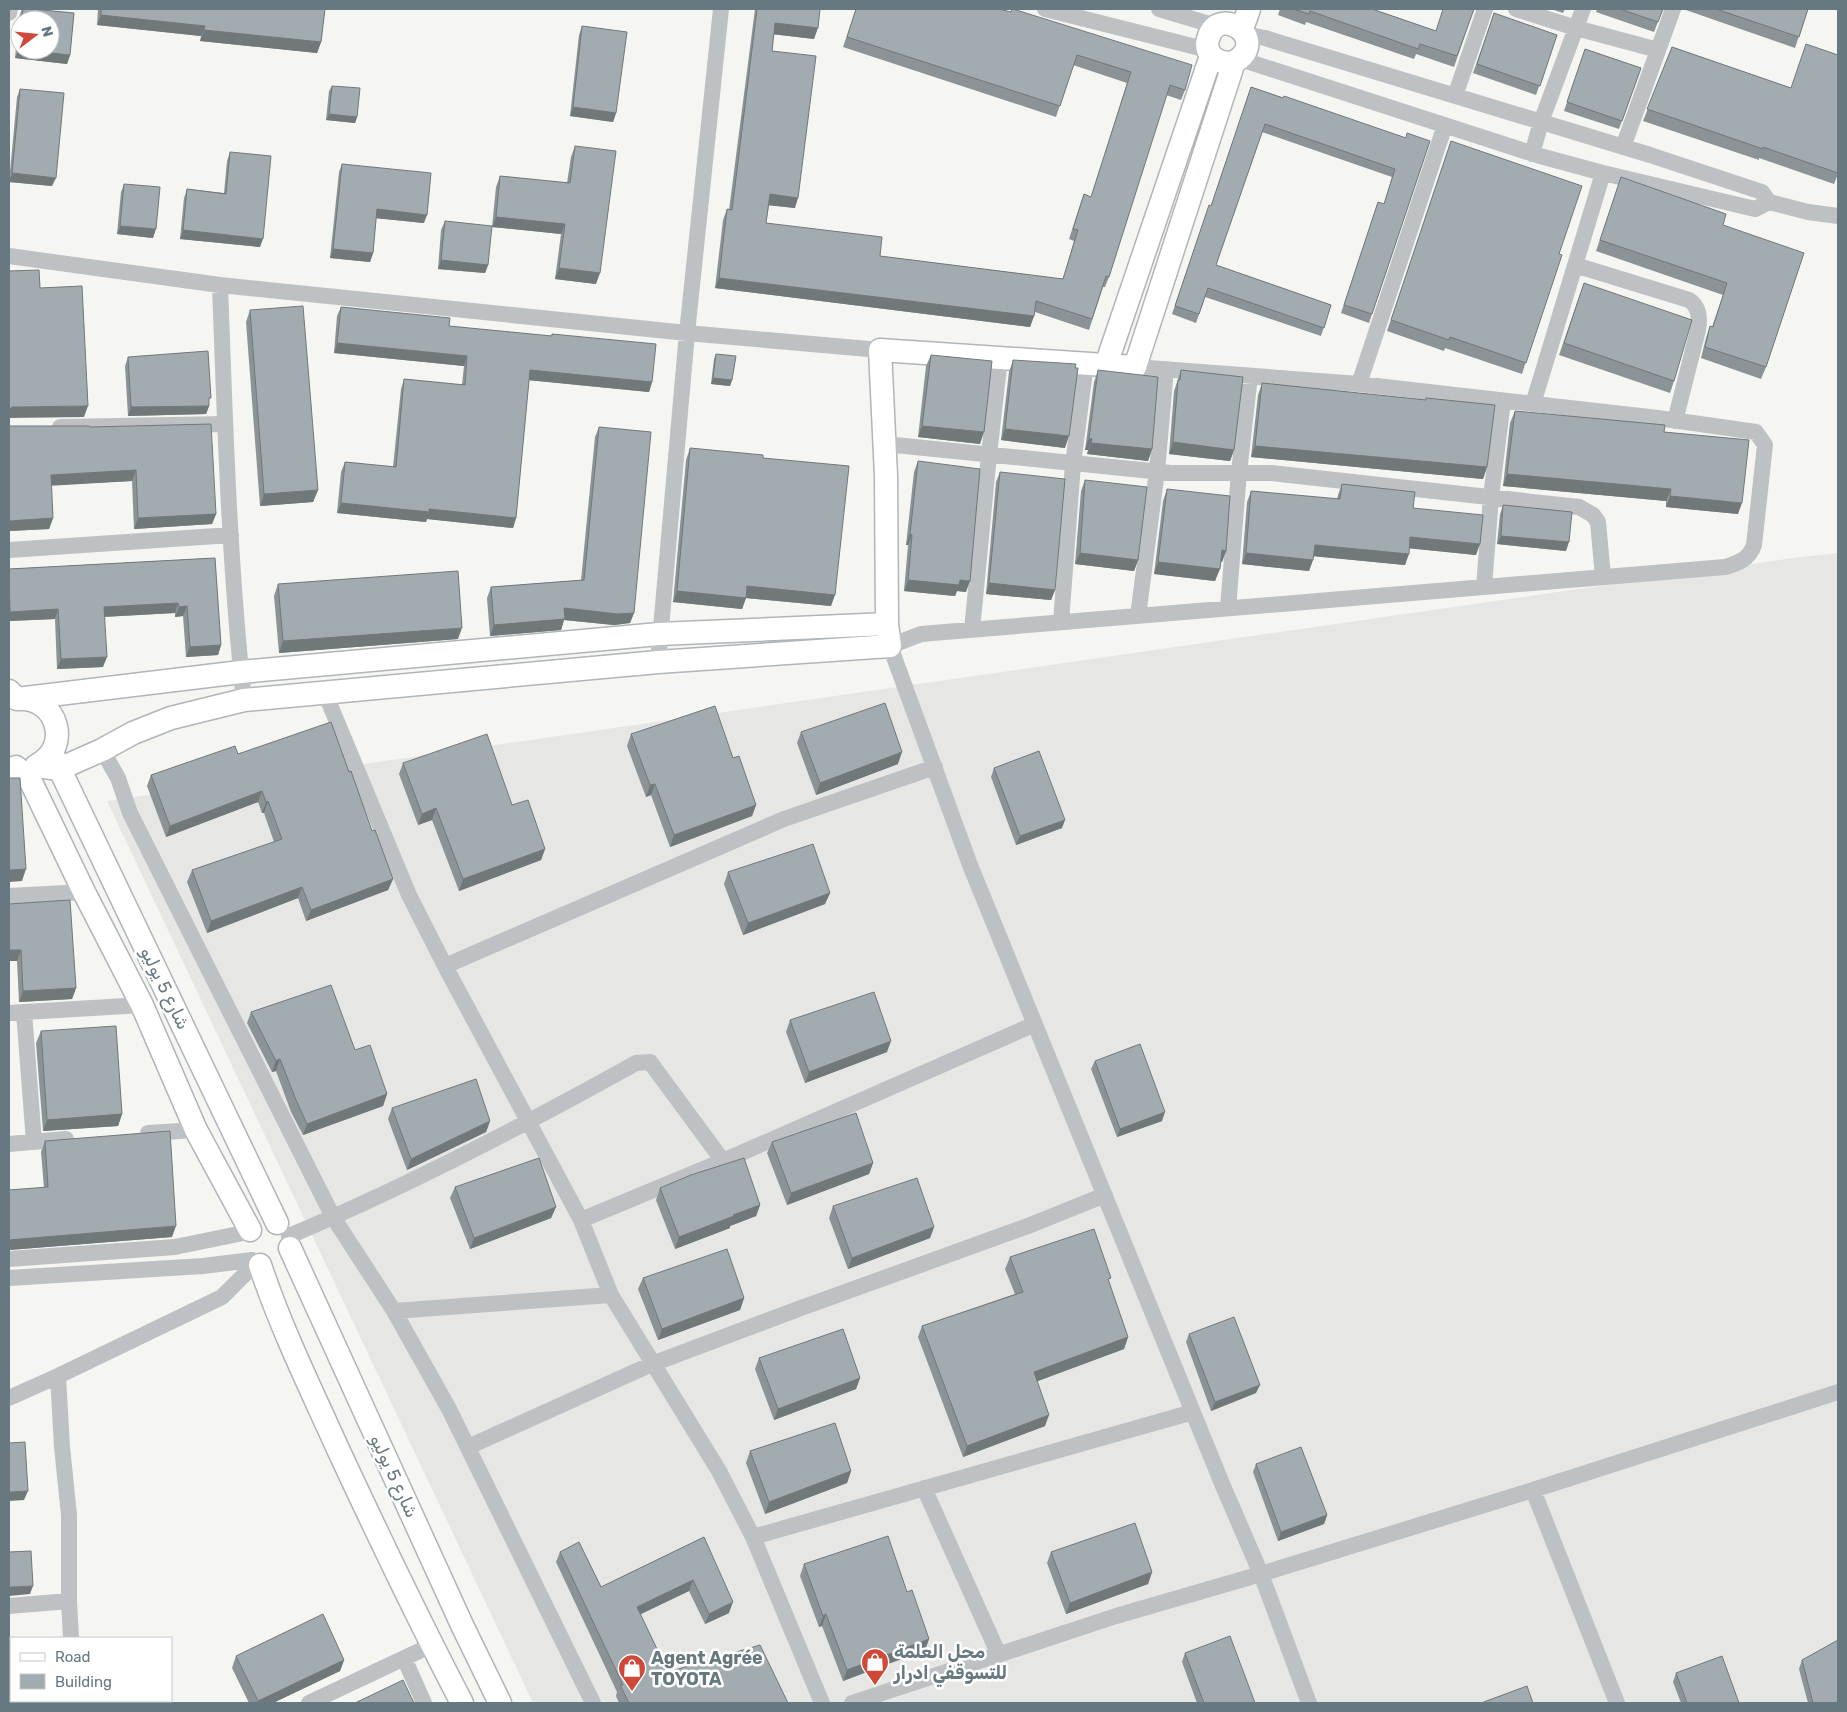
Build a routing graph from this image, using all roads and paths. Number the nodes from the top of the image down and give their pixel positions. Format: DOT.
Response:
graph roads {
  1 [pos="10,9"];
  2 [pos="721,9"];
  3 [pos="1045,9"];
  4 [pos="1160,9"];
  5 [pos="1485,9"];
  6 [pos="1516,9"];
  7 [pos="1582,9"];
  8 [pos="1673,9"];
  9 [pos="9,13"];
  10 [pos="1219,20"];
  11 [pos="1245,24"];
  12 [pos="1576,28"];
  13 [pos="1658,50"];
  14 [pos="1210,53"];
  15 [pos="1237,61"];
  16 [pos="1455,96"];
  17 [pos="1542,122"];
  18 [pos="1445,126"];
  19 [pos="1623,147"];
  20 [pos="1532,154"];
  21 [pos="1603,173"];
  22 [pos="1769,202"];
  23 [pos="1838,216"];
  24 [pos="9,256"];
  25 [pos="1575,265"];
  26 [pos="220,285"];
  27 [pos="687,333"];
  28 [pos="880,350"];
  29 [pos="1000,358"];
  30 [pos="1096,365"];
  31 [pos="1135,367"];
  32 [pos="1166,369"];
  33 [pos="1250,376"];
  34 [pos="1358,384"];
  35 [pos="1503,401"];
  36 [pos="1534,404"];
  37 [pos="1675,421"];
  38 [pos="225,424"];
  39 [pos="47,427"];
  40 [pos="885,444"];
  41 [pos="989,455"];
  42 [pos="1073,464"];
  43 [pos="1157,471"];
  44 [pos="1239,472"];
  45 [pos="1492,497"];
  46 [pos="231,535"];
  47 [pos="9,550"];
  48 [pos="1603,577"];
  49 [pos="1484,587"];
  50 [pos="1228,608"];
  51 [pos="1138,616"];
  52 [pos="1061,622"];
  53 [pos="972,630"];
  54 [pos="659,634"];
  55 [pos="889,635"];
  56 [pos="658,662"];
  57 [pos="241,672"];
  58 [pos="325,693"];
  59 [pos="12,697"];
  60 [pos="244,700"];
  61 [pos="102,750"];
  62 [pos="30,765"];
  63 [pos="935,767"];
  64 [pos="84,892"];
  65 [pos="9,896"];
  66 [pos="445,966"];
  67 [pos="142,1005"];
  68 [pos="16,1012"];
  69 [pos="1035,1024"];
  70 [pos="528,1123"];
  71 [pos="196,1130"];
  72 [pos="129,1135"];
  73 [pos="81,1138"];
  74 [pos="34,1142"];
  75 [pos="9,1144"];
  76 [pos="723,1161"];
  77 [pos="1105,1195"];
  78 [pos="333,1217"];
  79 [pos="582,1220"];
  80 [pos="249,1231"];
  81 [pos="285,1236"];
  82 [pos="9,1259"];
  83 [pos="256,1263"];
  84 [pos="9,1278"];
  85 [pos="611,1295"];
  86 [pos="394,1311"];
  87 [pos="652,1364"];
  88 [pos="58,1376"];
  89 [pos="1838,1392"];
  90 [pos="9,1398"];
  91 [pos="1193,1412"];
  92 [pos="468,1447"];
  93 [pos="924,1488"];
  94 [pos="1533,1490"];
  95 [pos="753,1537"];
  96 [pos="1261,1574"];
  97 [pos="68,1601"];
  98 [pos="9,1606"];
  99 [pos="71,1637"];
  100 [pos="432,1645"];
  101 [pos="999,1655"];
  102 [pos="404,1658"];
  103 [pos="309,1703"];
  104 [pos="424,1703"];
  105 [pos="462,1703"];
  106 [pos="500,1703"];
  107 [pos="593,1703"];
  108 [pos="822,1703"];
  109 [pos="852,1703"];
  110 [pos="1309,1703"];
  111 [pos="1617,1703"];
  1 -- 9 [label="street"];
  2 -- 27 [label="street"];
  3 -- 14 [label="street"];
  4 -- 10 [label="street"];
  5 -- 16 [label="street"];
  6 -- 12 [label="street"];
  7 -- 12 [label="street"];
  8 -- 13 [label="street"];
  10 -- 11 [label="street"];
  10 -- 14 [label="street"];
  11 -- 15 [label="street"];
  11 -- 16 [label="street"];
  12 -- 13 [label="street"];
  12 -- 17 [label="street"];
  13 -- 19 [label="street"];
  14 -- 15 [label="street"];
  14 -- 30 [label="street"];
  15 -- 18 [label="street"];
  15 -- 31 [label="street"];
  16 -- 17 [label="street"];
  17 -- 19 [label="street"];
  17 -- 20 [label="street"];
  18 -- 20 [label="street"];
  18 -- 34 [label="street"];
  19 -- 22 [label="street"];
  20 -- 21 [label="street"];
  21 -- 22 [label="street"];
  21 -- 25 [label="street"];
  22 -- 23 [label="street"];
  24 -- 26 [label="street"];
  25 -- 36 [label="street"];
  25 -- 37 [label="street"];
  26 -- 27 [label="street"];
  26 -- 38 [label="street"];
  27 -- 28 [label="street"];
  27 -- 54 [label="street"];
  28 -- 29 [label="street"];
  28 -- 40 [label="street"];
  29 -- 30 [label="street"];
  29 -- 41 [label="street"];
  30 -- 31 [label="street"];
  30 -- 42 [label="street"];
  31 -- 32 [label="street"];
  32 -- 33 [label="street"];
  32 -- 43 [label="street"];
  33 -- 34 [label="street"];
  33 -- 44 [label="street"];
  34 -- 35 [label="street"];
  35 -- 36 [label="street"];
  35 -- 45 [label="street"];
  36 -- 37 [label="street"];
  37 -- 48 [label="street"];
  38 -- 39 [label="street"];
  38 -- 46 [label="street"];
  40 -- 41 [label="street"];
  40 -- 55 [label="street"];
  41 -- 42 [label="street"];
  41 -- 53 [label="street"];
  42 -- 43 [label="street"];
  42 -- 52 [label="street"];
  43 -- 44 [label="street"];
  43 -- 51 [label="street"];
  44 -- 45 [label="street"];
  44 -- 50 [label="street"];
  45 -- 48 [label="street"];
  45 -- 49 [label="street"];
  46 -- 47 [label="street"];
  46 -- 57 [label="street"];
  48 -- 49 [label="street"];
  49 -- 50 [label="street"];
  50 -- 51 [label="street"];
  51 -- 52 [label="street"];
  52 -- 53 [label="street"];
  53 -- 55 [label="street"];
  54 -- 55 [label="street"];
  54 -- 56 [label="street"];
  54 -- 57 [label="street"];
  55 -- 56 [label="street"];
  55 -- 63 [label="street"];
  56 -- 58 [label="street"];
  57 -- 59 [label="street"];
  57 -- 60 [label="street"];
  58 -- 60 [label="street"];
  58 -- 66 [label="street"];
  59 -- 62 [label="street"];
  60 -- 61 [label="street"];
  61 -- 62 [label="street"];
  61 -- 78 [label="street"];
  62 -- 64 [label="street, شارع 5 يوليو"];
  62 -- 81 [label="street, شارع 5 يوليو"];
  63 -- 66 [label="street"];
  63 -- 69 [label="street"];
  64 -- 65 [label="street"];
  64 -- 67 [label="street, شارع 5 يوليو"];
  66 -- 70 [label="street"];
  67 -- 68 [label="street"];
  67 -- 71 [label="street, شارع 5 يوليو"];
  68 -- 74 [label="street"];
  69 -- 76 [label="street"];
  69 -- 77 [label="street"];
  70 -- 76 [label="street"];
  70 -- 78 [label="street"];
  70 -- 79 [label="street"];
  71 -- 72 [label="street"];
  71 -- 80 [label="street, شارع 5 يوليو"];
  73 -- 74 [label="street"];
  74 -- 75 [label="street"];
  76 -- 79 [label="street"];
  77 -- 87 [label="street"];
  77 -- 91 [label="street"];
  78 -- 81 [label="street"];
  78 -- 86 [label="street"];
  79 -- 85 [label="street"];
  80 -- 81 [label="street"];
  80 -- 82 [label="street"];
  80 -- 83 [label="street"];
  81 -- 83 [label="street"];
  81 -- 106 [label="street, شارع 5 يوليو"];
  83 -- 84 [label="street"];
  83 -- 88 [label="street"];
  83 -- 100 [label="street"];
  85 -- 86 [label="street"];
  85 -- 87 [label="street"];
  86 -- 92 [label="street"];
  87 -- 92 [label="street"];
  87 -- 95 [label="street"];
  88 -- 90 [label="street"];
  88 -- 97 [label="street"];
  89 -- 94 [label="street"];
  91 -- 93 [label="street"];
  91 -- 96 [label="street"];
  92 -- 107 [label="street"];
  93 -- 95 [label="street"];
  93 -- 101 [label="street"];
  94 -- 96 [label="street"];
  94 -- 111 [label="street"];
  95 -- 108 [label="street"];
  96 -- 101 [label="street"];
  96 -- 110 [label="street"];
  97 -- 98 [label="street"];
  97 -- 99 [label="street"];
  100 -- 102 [label="street"];
  100 -- 105 [label="street"];
  101 -- 109 [label="street"];
  102 -- 103 [label="street"];
  102 -- 104 [label="street"];
}
